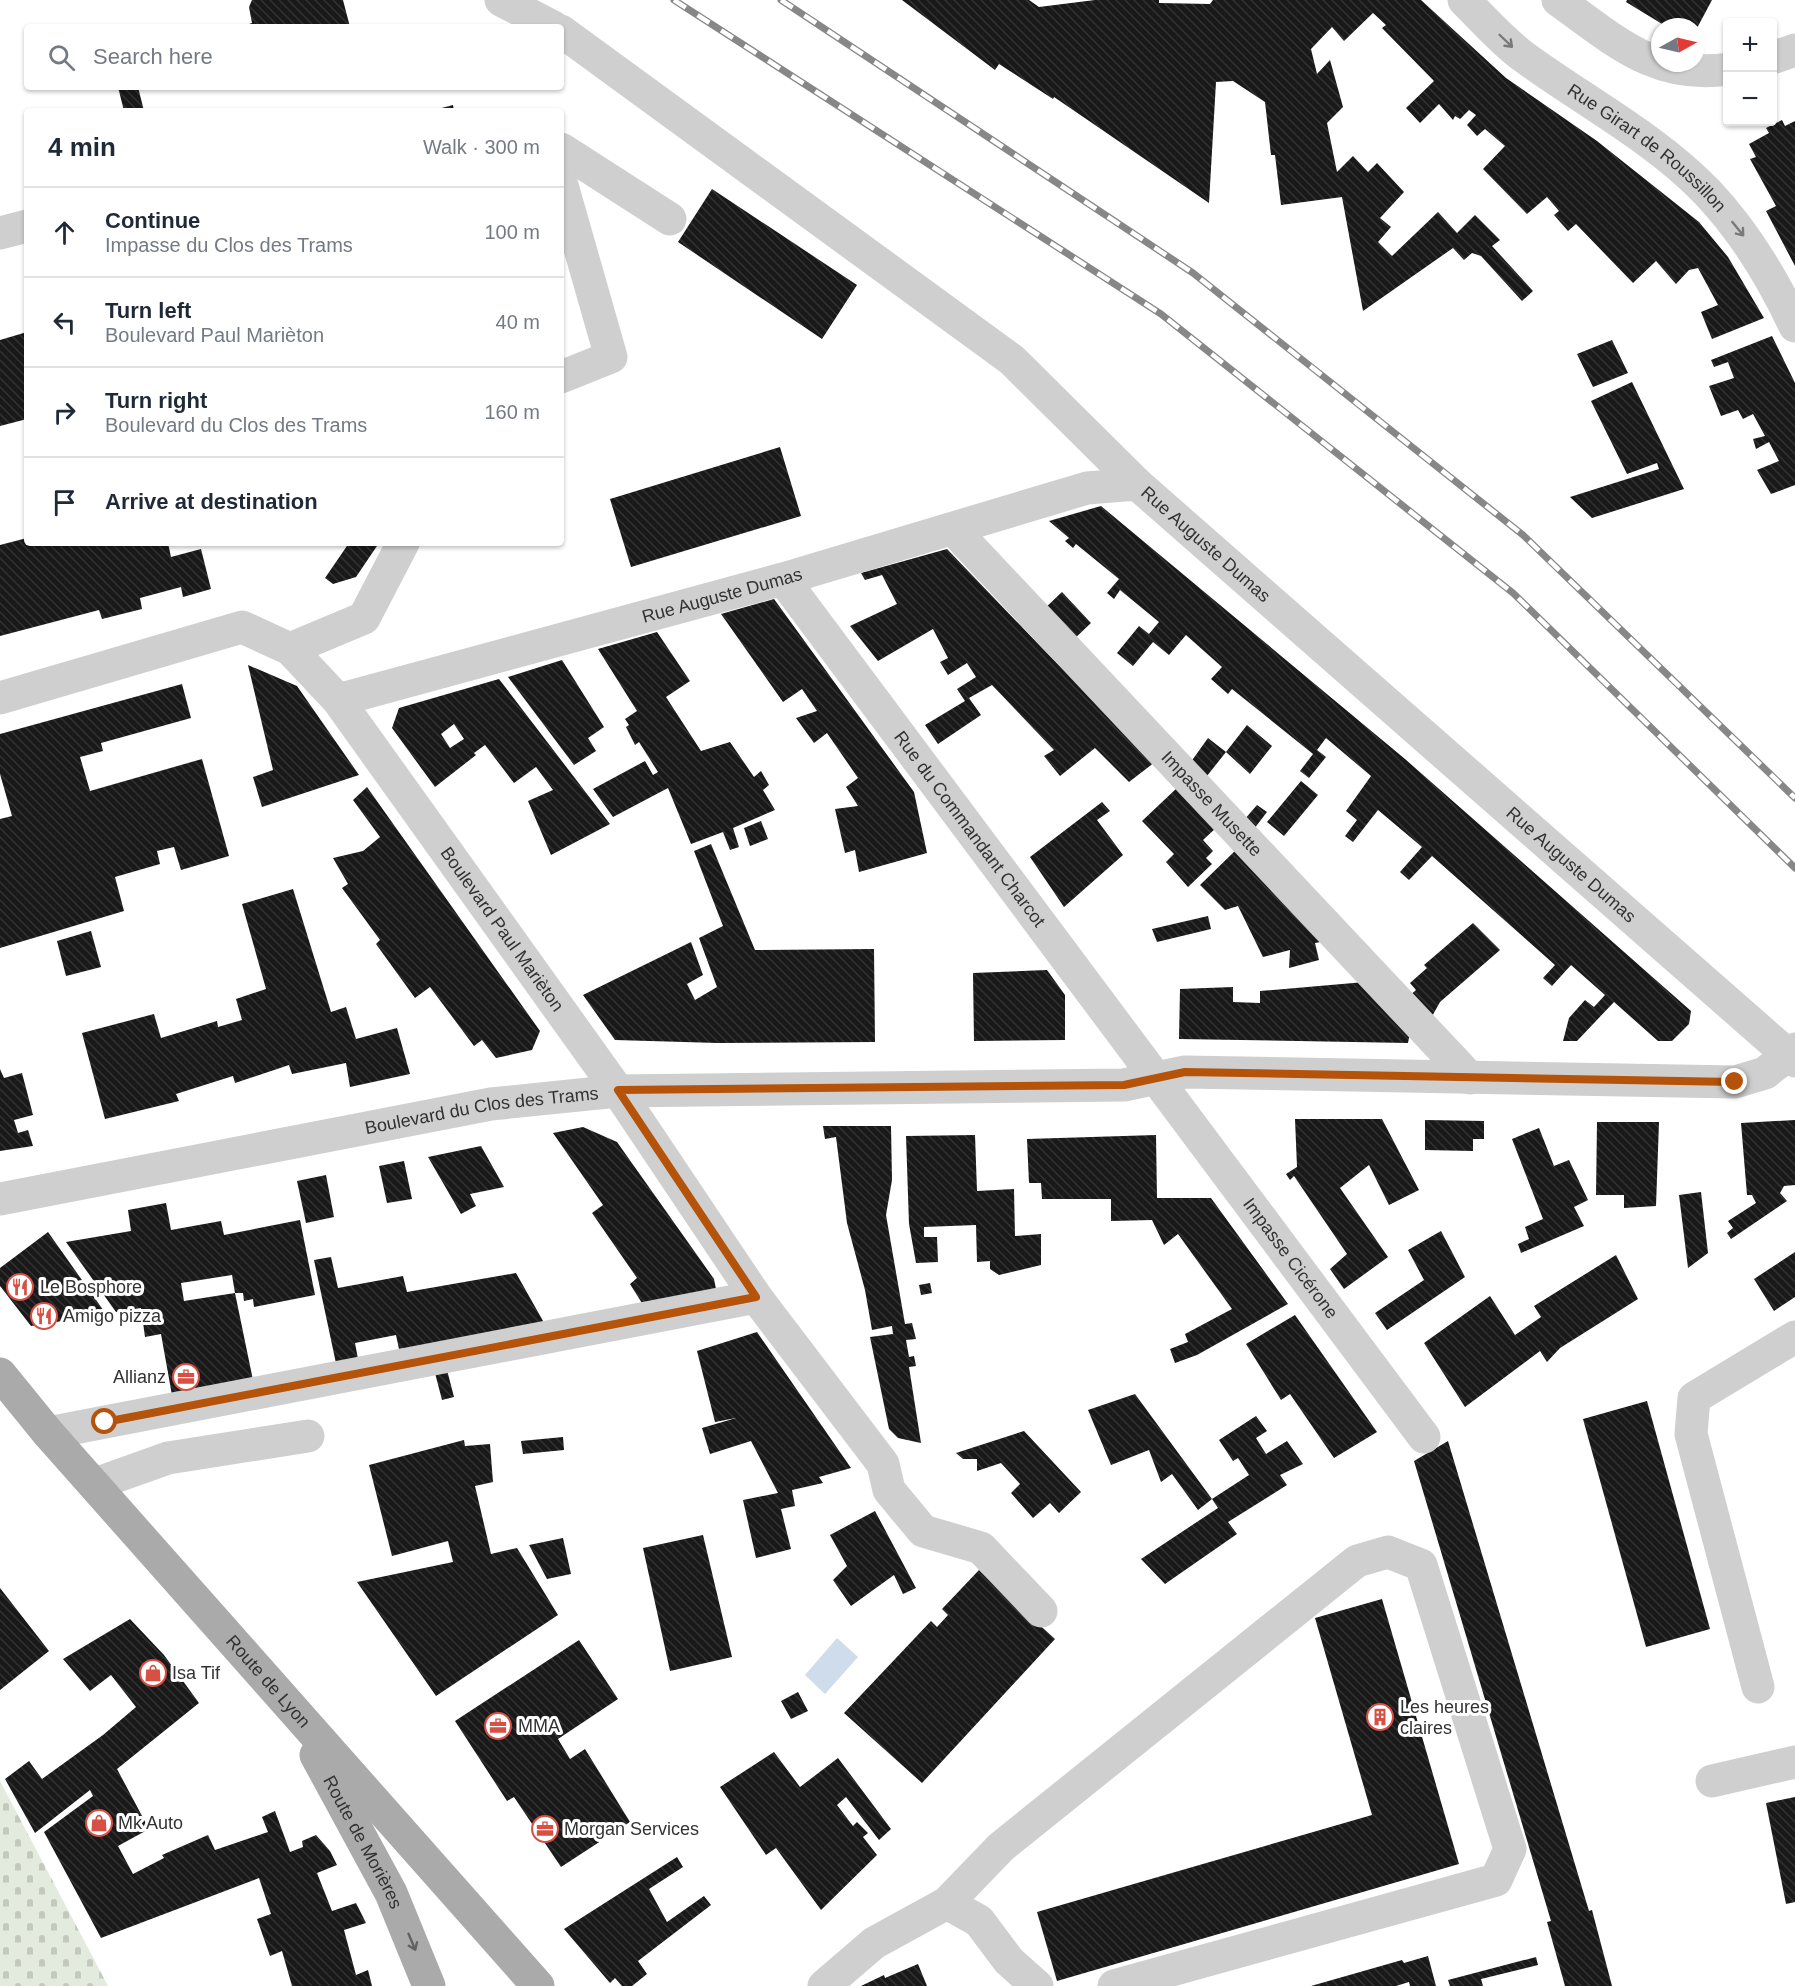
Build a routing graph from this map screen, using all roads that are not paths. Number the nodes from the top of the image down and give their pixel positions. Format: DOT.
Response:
graph roads {
  1 [pos="501,0"];
  2 [pos="1464,0"];
  3 [pos="1558,0"];
  4 [pos="547,24"];
  5 [pos="564,33"];
  6 [pos="1795,50"];
  7 [pos="1777,57"];
  8 [pos="1723,69"];
  9 [pos="564,151"];
  10 [pos="564,192"];
  11 [pos="670,219"];
  12 [pos="24,227"];
  13 [pos="0,233"];
  14 [pos="1795,326"];
  15 [pos="564,376"];
  16 [pos="1137,484"];
  17 [pos="954,530"];
  18 [pos="401,546"];
  19 [pos="783,579"];
  20 [pos="290,649"];
  21 [pos="0,698"];
  22 [pos="338,700"];
  23 [pos="1793,1055"];
  24 [pos="1156,1078"];
  25 [pos="1470,1078"];
  26 [pos="618,1090"];
  27 [pos="0,1199"];
  28 [pos="756,1297"];
  29 [pos="1795,1337"];
  30 [pos="0,1374"];
  31 [pos="48,1433"];
  32 [pos="308,1436"];
  33 [pos="1424,1437"];
  34 [pos="95,1484"];
  35 [pos="1041,1611"];
  36 [pos="1758,1687"];
  37 [pos="288,1704"];
  38 [pos="1795,1762"];
  39 [pos="1712,1781"];
  40 [pos="947,1903"];
  41 [pos="429,1986"];
  42 [pos="538,1986"];
  43 [pos="824,1986"];
  44 [pos="1037,1986"];
  45 [pos="1114,1986"];
  1 -- 4 [label="street"];
  2 -- 14 [label="street, Rue Girart de Roussillon, one-way"];
  3 -- 8 [label="street"];
  5 -- 16 [label="street"];
  6 -- 7 [label="street"];
  9 -- 11 [label="street"];
  10 -- 15 [label="street"];
  12 -- 13 [label="street"];
  16 -- 17 [label="street, Rue Auguste Dumas"];
  16 -- 23 [label="street, Rue Auguste Dumas"];
  17 -- 19 [label="street, Rue Auguste Dumas"];
  17 -- 25 [label="street, Impasse Musette"];
  18 -- 20 [label="street"];
  19 -- 22 [label="street, Rue Auguste Dumas"];
  19 -- 24 [label="street, Rue du Commandant Charcot"];
  20 -- 21 [label="street, Boulevard Paul Marièton"];
  20 -- 22 [label="street, Boulevard Paul Marièton"];
  22 -- 26 [label="street, Boulevard Paul Marièton"];
  23 -- 25 [label="street, Boulevard du Clos des Trams"];
  24 -- 25 [label="street, Boulevard du Clos des Trams"];
  24 -- 26 [label="street, Boulevard du Clos des Trams"];
  24 -- 33 [label="street, Impasse Cicérone"];
  26 -- 27 [label="street, Boulevard du Clos des Trams"];
  26 -- 28 [label="street, Boulevard Paul Marièton"];
  28 -- 31 [label="street"];
  28 -- 35 [label="street, Boulevard Paul Marièton"];
  29 -- 36 [label="street"];
  30 -- 31 [label="main road, Route de Lyon"];
  31 -- 34 [label="main road, Route de Lyon"];
  32 -- 34 [label="street"];
  34 -- 37 [label="main road, Route de Lyon"];
  37 -- 41 [label="main road, Route de Morières, one-way"];
  37 -- 42 [label="main road, Route de Lyon"];
  38 -- 39 [label="street"];
  40 -- 43 [label="street"];
  40 -- 44 [label="street"];
  40 -- 45 [label="street"];
}
